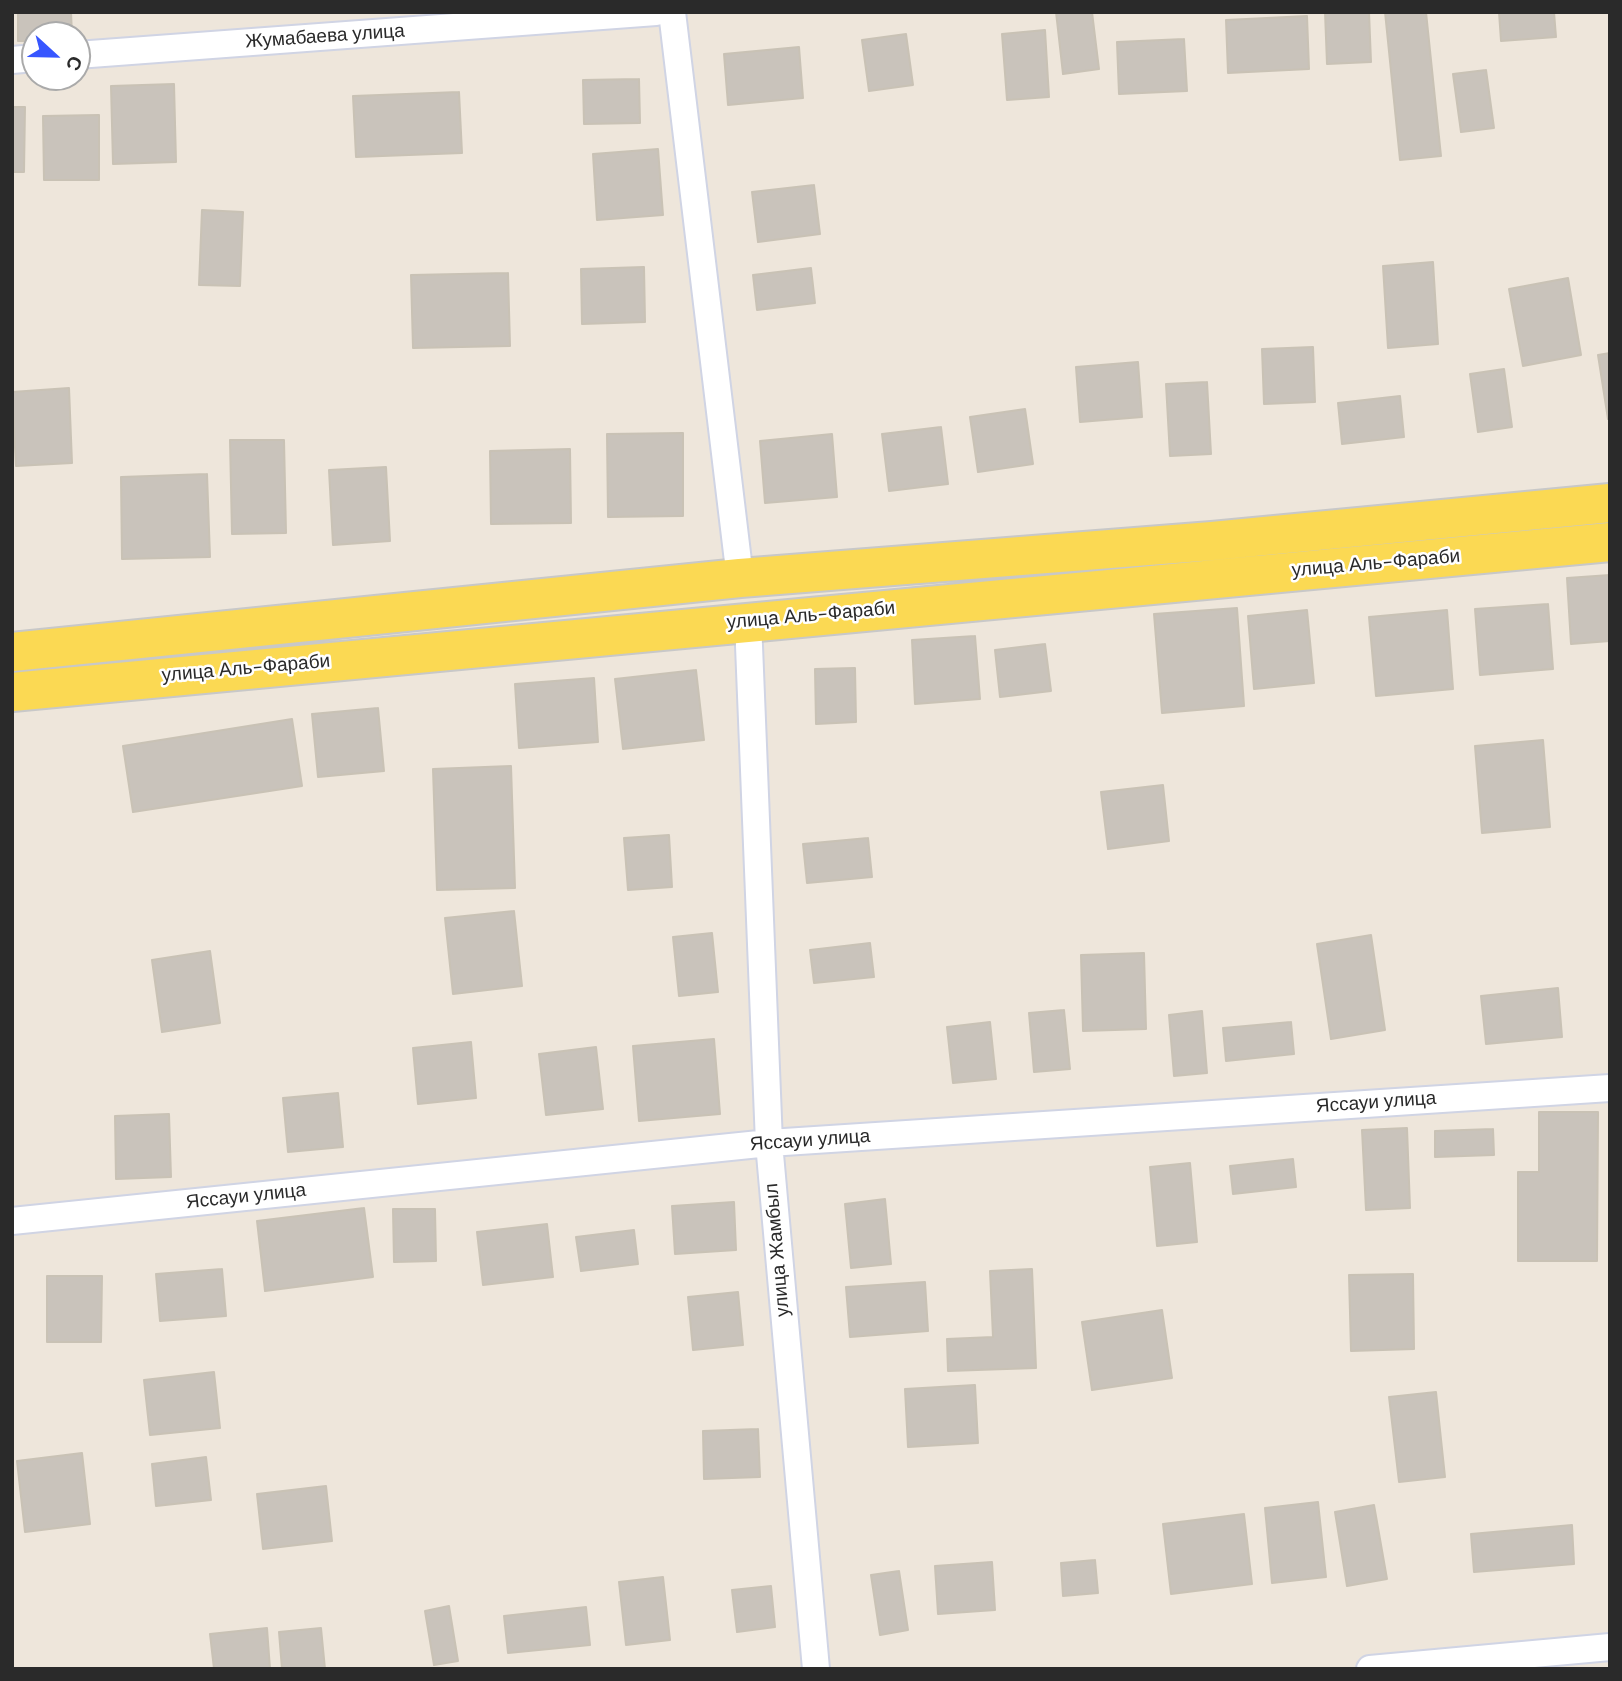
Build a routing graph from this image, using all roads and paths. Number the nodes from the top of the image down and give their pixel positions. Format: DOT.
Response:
graph roads {
  1 [pos="656,12"];
  2 [pos="672,12"];
  3 [pos="91,54"];
  4 [pos="1610,503"];
  5 [pos="1610,542"];
  6 [pos="740,578"];
  7 [pos="748,621"];
  8 [pos="12,652"];
  9 [pos="12,692"];
  10 [pos="1610,1088"];
  11 [pos="769,1143"];
  12 [pos="12,1221"];
  13 [pos="1610,1647"];
  14 [pos="816,1669"];
  15 [pos="1370,1669"];
  1 -- 3 [label="street, Жумабаева улица"];
  2 -- 6 [label="street"];
  4 -- 6 [label="main road, улица Аль-Фараби"];
  5 -- 7 [label="main road, улица Аль-Фараби"];
  6 -- 8 [label="main road, улица Аль-Фараби"];
  7 -- 9 [label="main road, улица Аль-Фараби"];
  7 -- 11 [label="street, улица Жамбыл"];
  10 -- 11 [label="street, Яссауи улица"];
  11 -- 12 [label="street, Яссауи улица"];
  11 -- 14 [label="street, улица Жамбыл"];
  13 -- 15 [label="street"];
}
